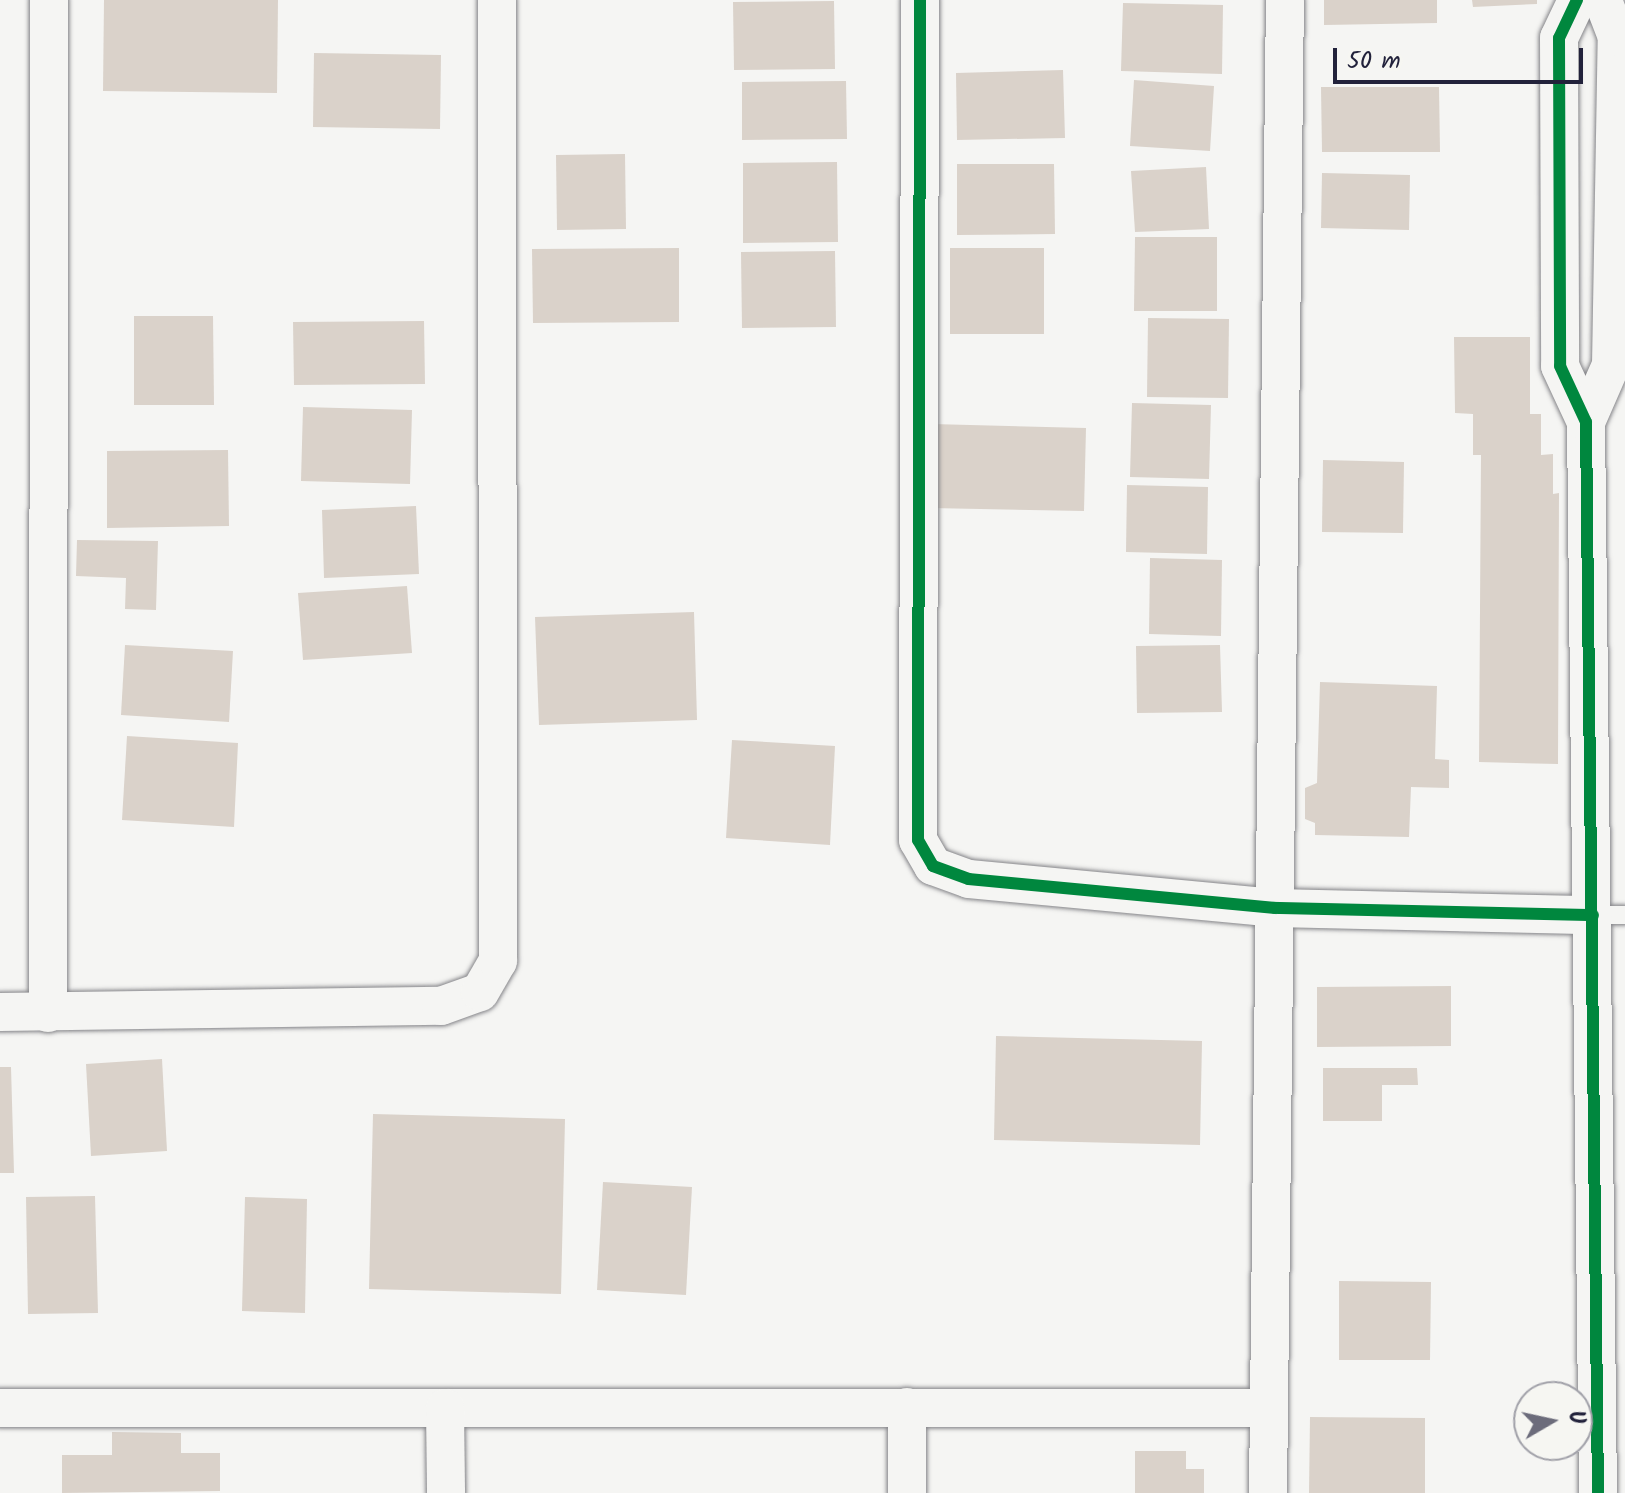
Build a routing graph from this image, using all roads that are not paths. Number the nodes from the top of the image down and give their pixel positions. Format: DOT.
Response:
graph roads {
  1 [pos="49,0"];
  2 [pos="497,0"];
  3 [pos="920,0"];
  4 [pos="1285,0"];
  5 [pos="1577,0"];
  6 [pos="1603,0"];
  7 [pos="1586,422"];
  8 [pos="1275,908"];
  9 [pos="1609,915"];
  10 [pos="0,1012"];
  11 [pos="48,1013"];
  12 [pos="907,1407"];
  13 [pos="0,1408"];
  14 [pos="445,1408"];
  15 [pos="1269,1408"];
  16 [pos="446,1493"];
  17 [pos="907,1493"];
  18 [pos="1268,1493"];
  19 [pos="1598,1493"];
  1 -- 11 [label="street"];
  2 -- 11 [label="street"];
  3 -- 8 [label="street"];
  4 -- 8 [label="street"];
  5 -- 7 [label="street"];
  6 -- 7 [label="street"];
  7 -- 9 [label="street"];
  8 -- 9 [label="street"];
  8 -- 15 [label="street"];
  9 -- 19 [label="street"];
  10 -- 11 [label="street"];
  12 -- 14 [label="street"];
  12 -- 15 [label="street"];
  12 -- 17 [label="street"];
  13 -- 14 [label="street"];
  14 -- 16 [label="street"];
  15 -- 18 [label="street"];
}
